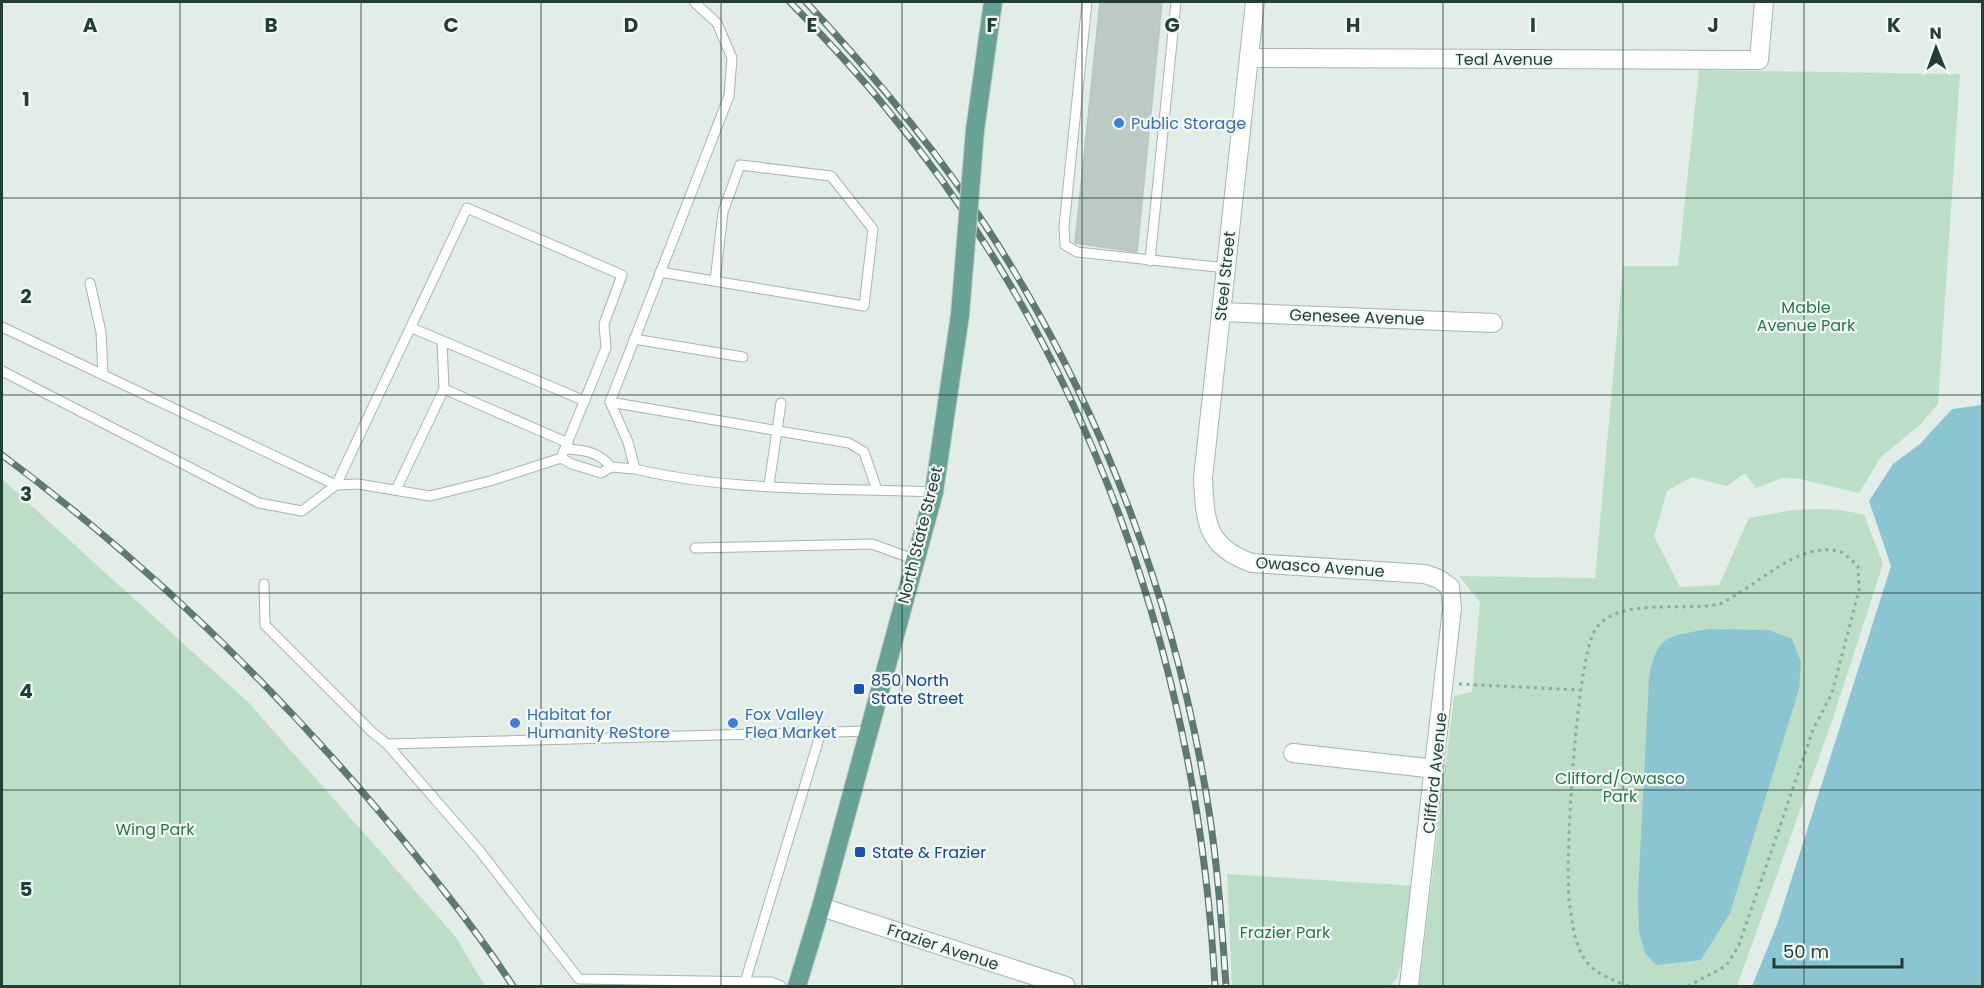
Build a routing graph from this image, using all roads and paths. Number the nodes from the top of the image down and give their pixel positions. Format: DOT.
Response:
graph roads {
  1 [pos="694,2"];
  2 [pos="993,2"];
  3 [pos="1087,2"];
  4 [pos="1176,2"];
  5 [pos="1255,2"];
  6 [pos="1764,2"];
  7 [pos="1250,58"];
  8 [pos="1150,261"];
  9 [pos="1226,268"];
  10 [pos="660,272"];
  11 [pos="715,281"];
  12 [pos="90,283"];
  13 [pos="1221,312"];
  14 [pos="1493,323"];
  15 [pos="2,327"];
  16 [pos="412,328"];
  17 [pos="634,339"];
  18 [pos="442,341"];
  19 [pos="743,357"];
  20 [pos="2,371"];
  21 [pos="103,375"];
  22 [pos="444,389"];
  23 [pos="585,401"];
  24 [pos="610,402"];
  25 [pos="781,404"];
  26 [pos="777,430"];
  27 [pos="565,450"];
  28 [pos="611,467"];
  29 [pos="635,470"];
  30 [pos="336,485"];
  31 [pos="769,486"];
  32 [pos="396,490"];
  33 [pos="877,490"];
  34 [pos="934,492"];
  35 [pos="1220,547"];
  36 [pos="695,548"];
  37 [pos="916,560"];
  38 [pos="1425,574"];
  39 [pos="264,584"];
  40 [pos="1444,684"];
  41 [pos="1580,690"];
  42 [pos="869,731"];
  43 [pos="821,732"];
  44 [pos="387,744"];
  45 [pos="1293,753"];
  46 [pos="1436,769"];
  47 [pos="821,907"];
  48 [pos="745,982"];
  49 [pos="782,987"];
  50 [pos="797,987"];
  51 [pos="1066,987"];
  52 [pos="1409,987"];
  53 [pos="1628,987"];
  54 [pos="1688,987"];
  1 -- 10 [label="lane"];
  2 -- 34 [label="main road, North State Street, bridge"];
  3 -- 8 [label="lane"];
  4 -- 8 [label="lane"];
  5 -- 7 [label="street, Steel Street"];
  6 -- 7 [label="street, Teal Avenue"];
  7 -- 9 [label="street, Steel Street"];
  8 -- 9 [label="lane"];
  9 -- 13 [label="street, Steel Street"];
  10 -- 11 [label="lane"];
  10 -- 17 [label="lane"];
  11 -- 11 [label="lane"];
  12 -- 21 [label="lane"];
  13 -- 14 [label="street, Genesee Avenue"];
  13 -- 35 [label="street, Steel Street"];
  15 -- 21 [label="lane"];
  16 -- 18 [label="lane"];
  16 -- 23 [label="lane"];
  16 -- 30 [label="lane"];
  17 -- 19 [label="lane"];
  17 -- 24 [label="lane"];
  18 -- 22 [label="lane"];
  18 -- 23 [label="lane"];
  20 -- 30 [label="lane"];
  21 -- 30 [label="lane"];
  22 -- 27 [label="lane"];
  22 -- 32 [label="lane"];
  23 -- 27 [label="lane"];
  24 -- 26 [label="lane"];
  24 -- 29 [label="lane"];
  25 -- 26 [label="lane"];
  26 -- 31 [label="lane"];
  26 -- 33 [label="lane"];
  27 -- 28 [label="lane"];
  27 -- 28 [label="lane"];
  27 -- 32 [label="lane"];
  28 -- 29 [label="lane"];
  29 -- 31 [label="lane"];
  30 -- 32 [label="lane"];
  31 -- 33 [label="lane"];
  33 -- 34 [label="lane"];
  34 -- 37 [label="main road, North State Street"];
  35 -- 38 [label="street, Owasco Avenue"];
  36 -- 37 [label="lane"];
  37 -- 42 [label="main road, North State Street"];
  38 -- 40 [label="street, Clifford Avenue"];
  39 -- 44 [label="lane"];
  40 -- 41 [label="path"];
  40 -- 46 [label="street, Clifford Avenue"];
  41 -- 53 [label="path"];
  41 -- 54 [label="path"];
  42 -- 43 [label="lane"];
  42 -- 47 [label="main road, North State Street"];
  43 -- 44 [label="lane"];
  43 -- 48 [label="lane"];
  44 -- 48 [label="lane"];
  45 -- 46 [label="street"];
  46 -- 52 [label="street, Clifford Avenue"];
  47 -- 50 [label="main road, North State Street"];
  47 -- 51 [label="street, Frazier Avenue"];
  48 -- 49 [label="lane"];
}
